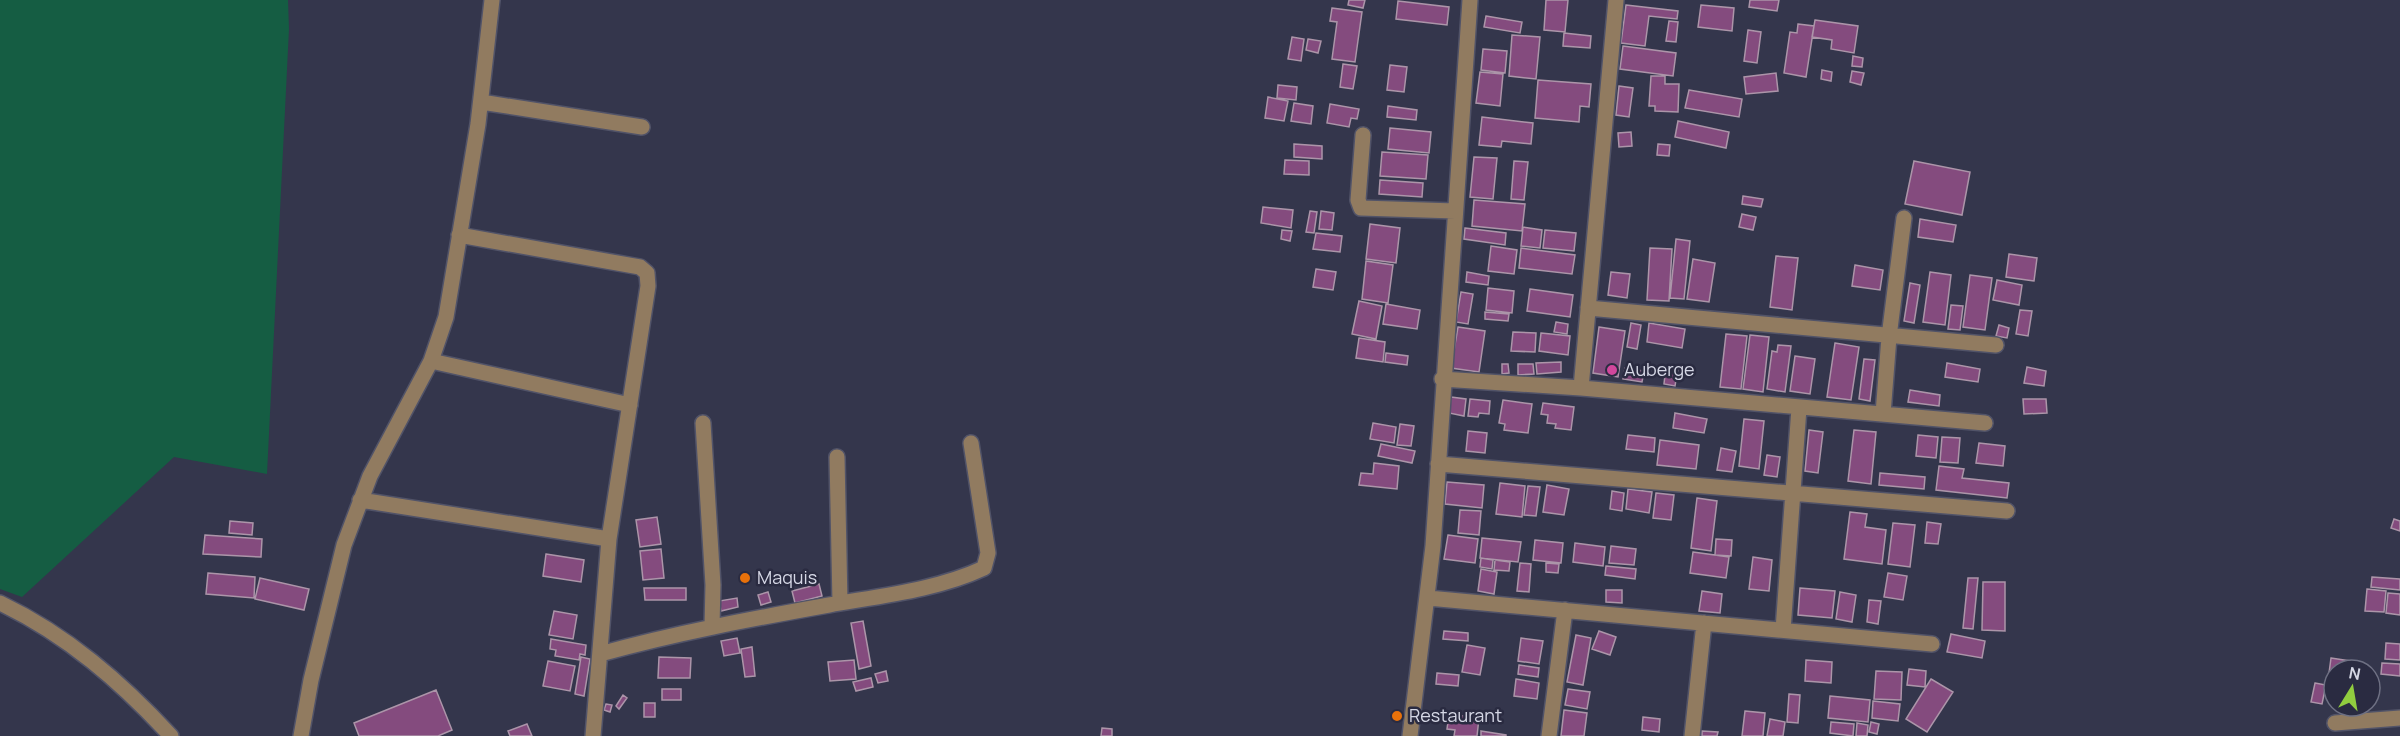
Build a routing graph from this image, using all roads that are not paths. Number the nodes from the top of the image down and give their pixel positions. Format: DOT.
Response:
graph roads {
  1 [pos="492,0"];
  2 [pos="1470,0"];
  3 [pos="1616,0"];
  4 [pos="481,102"];
  5 [pos="642,127"];
  6 [pos="1363,135"];
  7 [pos="1455,211"];
  8 [pos="1904,218"];
  9 [pos="459,235"];
  10 [pos="1588,308"];
  11 [pos="1888,337"];
  12 [pos="1996,345"];
  13 [pos="431,361"];
  14 [pos="1442,379"];
  15 [pos="1581,388"];
  16 [pos="630,405"];
  17 [pos="1799,408"];
  18 [pos="1883,414"];
  19 [pos="703,423"];
  20 [pos="1985,423"];
  21 [pos="971,442"];
  22 [pos="837,457"];
  23 [pos="1438,464"];
  24 [pos="1793,492"];
  25 [pos="360,500"];
  26 [pos="2007,511"];
  27 [pos="609,539"];
  28 [pos="1428,598"];
  29 [pos="0,603"];
  30 [pos="840,603"];
  31 [pos="1565,610"];
  32 [pos="1704,623"];
  33 [pos="712,626"];
  34 [pos="1783,630"];
  35 [pos="1932,644"];
  36 [pos="600,654"];
  37 [pos="2400,718"];
  38 [pos="2335,723"];
  39 [pos="171,736"];
  40 [pos="301,736"];
  41 [pos="593,736"];
  42 [pos="1410,736"];
  43 [pos="1549,736"];
  44 [pos="1692,736"];
  1 -- 4 [label="street"];
  2 -- 7 [label="street"];
  3 -- 10 [label="street"];
  4 -- 5 [label="street"];
  4 -- 9 [label="street"];
  6 -- 7 [label="street"];
  7 -- 14 [label="street"];
  8 -- 11 [label="street"];
  9 -- 13 [label="street"];
  9 -- 16 [label="street"];
  10 -- 11 [label="street"];
  10 -- 15 [label="street"];
  11 -- 12 [label="street"];
  11 -- 18 [label="street"];
  13 -- 16 [label="street"];
  13 -- 25 [label="street"];
  14 -- 15 [label="street"];
  14 -- 23 [label="street"];
  15 -- 17 [label="street"];
  16 -- 27 [label="street"];
  17 -- 18 [label="street"];
  17 -- 24 [label="street"];
  18 -- 20 [label="street"];
  19 -- 33 [label="street"];
  21 -- 30 [label="street"];
  22 -- 30 [label="street"];
  23 -- 24 [label="street"];
  23 -- 28 [label="street"];
  24 -- 26 [label="street"];
  24 -- 34 [label="street"];
  25 -- 27 [label="street"];
  25 -- 40 [label="street"];
  27 -- 36 [label="street"];
  28 -- 31 [label="street"];
  28 -- 42 [label="street"];
  29 -- 39 [label="street"];
  30 -- 33 [label="street"];
  31 -- 32 [label="street"];
  31 -- 43 [label="street"];
  32 -- 34 [label="street"];
  32 -- 44 [label="street"];
  33 -- 36 [label="street"];
  34 -- 35 [label="street"];
  36 -- 41 [label="street"];
  37 -- 38 [label="street"];
}
